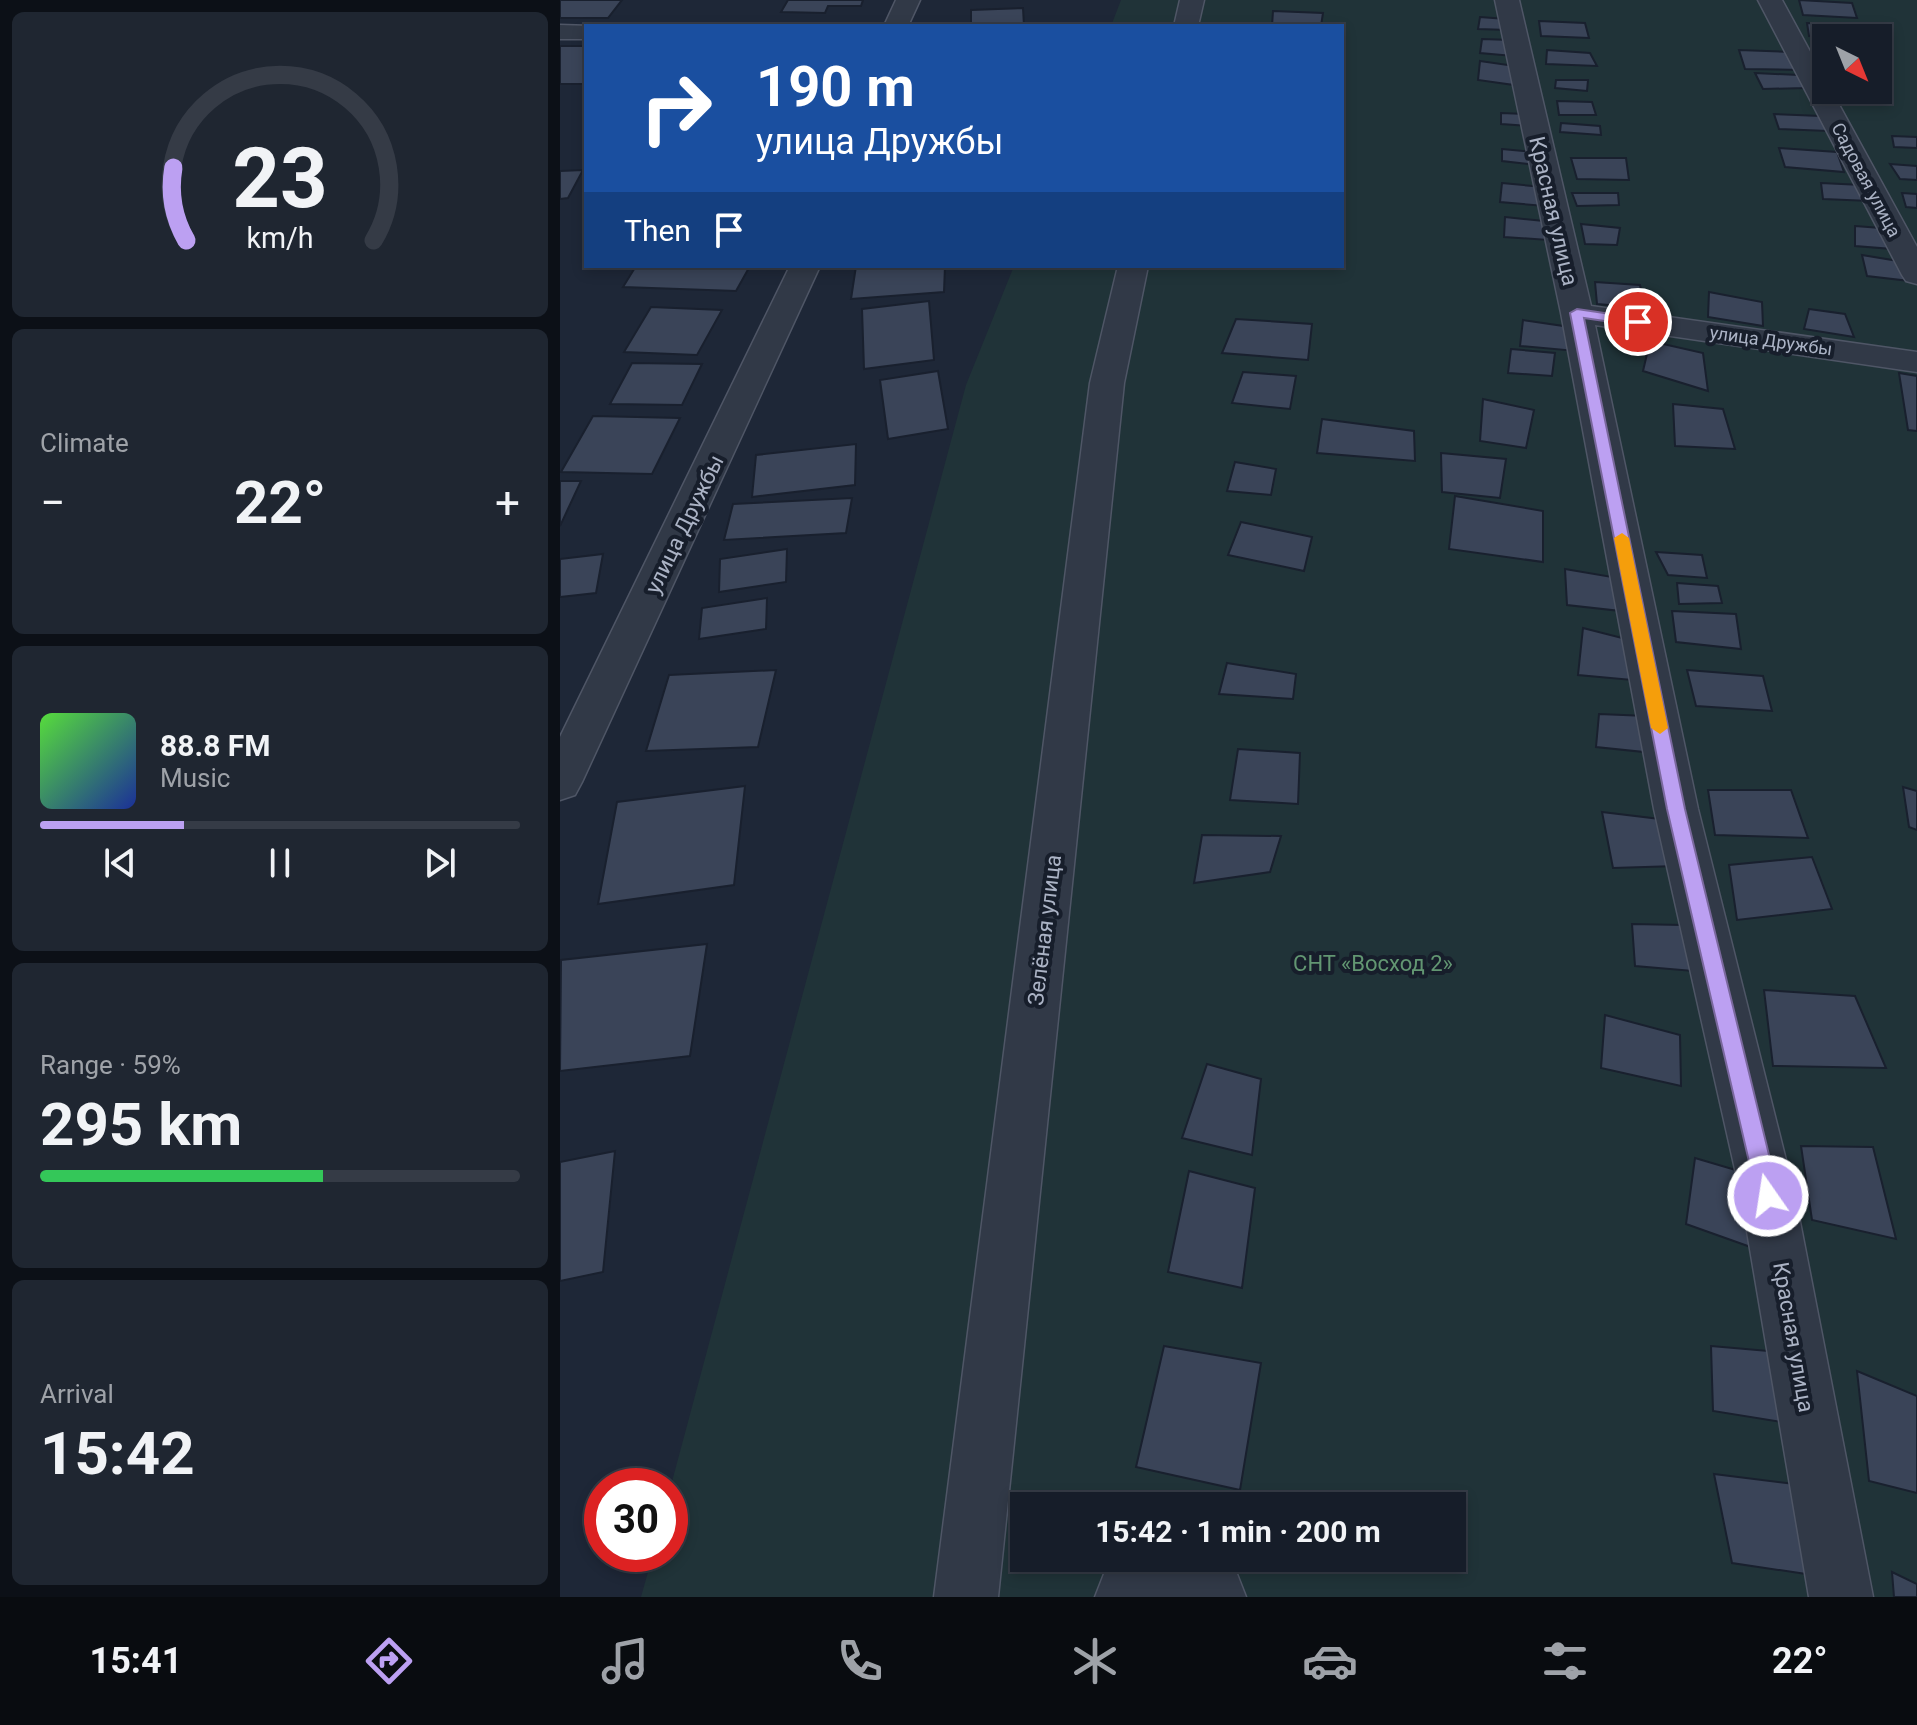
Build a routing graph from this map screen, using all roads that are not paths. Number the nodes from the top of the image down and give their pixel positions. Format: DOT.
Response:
graph roads {
  1 [pos="908,0"];
  2 [pos="1192,0"];
  3 [pos="1507,0"];
  4 [pos="1770,0"];
  5 [pos="897,24"];
  6 [pos="1186,24"];
  7 [pos="560,32"];
  8 [pos="584,32"];
  9 [pos="804,268"];
  10 [pos="1133,268"];
  11 [pos="1917,275"];
  12 [pos="1577,313"];
  13 [pos="1917,362"];
  14 [pos="560,782"];
  15 [pos="966,1597"];
  16 [pos="1127,1597"];
  17 [pos="1214,1597"];
  18 [pos="1841,1597"];
  1 -- 5 [label="street"];
  2 -- 6 [label="street"];
  3 -- 12 [label="street, Красная улица"];
  4 -- 11 [label="street, Садовая улица"];
  7 -- 8 [label="street"];
  9 -- 14 [label="street, улица Дружбы"];
  10 -- 15 [label="street, Зелёная улица"];
  12 -- 13 [label="street, улица Дружбы"];
  12 -- 18 [label="street, Красная улица"];
  16 -- 17 [label="street"];
}
